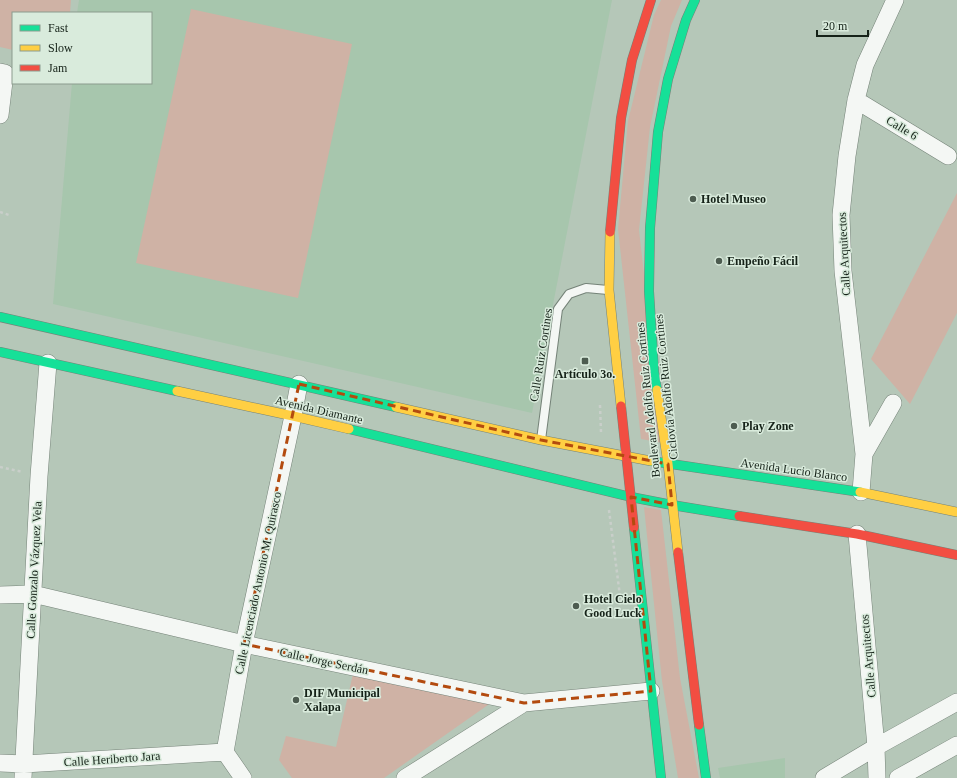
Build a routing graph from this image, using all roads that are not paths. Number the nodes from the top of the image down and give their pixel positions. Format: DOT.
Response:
graph roads {
  1 [pos="651,0"];
  2 [pos="695,0"];
  3 [pos="895,0"];
  4 [pos="2,73"];
  5 [pos="856,100"];
  6 [pos="0,115"];
  7 [pos="948,156"];
  8 [pos="609,290"];
  9 [pos="0,317"];
  10 [pos="0,352"];
  11 [pos="48,363"];
  12 [pos="299,384"];
  13 [pos="893,403"];
  14 [pos="293,416"];
  15 [pos="541,440"];
  16 [pos="864,454"];
  17 [pos="626,456"];
  18 [pos="668,464"];
  19 [pos="861,492"];
  20 [pos="630,497"];
  21 [pos="672,505"];
  22 [pos="957,512"];
  23 [pos="857,534"];
  24 [pos="957,555"];
  25 [pos="33,594"];
  26 [pos="0,595"];
  27 [pos="244,644"];
  28 [pos="651,691"];
  29 [pos="957,702"];
  30 [pos="524,703"];
  31 [pos="957,745"];
  32 [pos="876,747"];
  33 [pos="225,752"];
  34 [pos="0,763"];
  35 [pos="24,771"];
  36 [pos="242,778"];
  37 [pos="405,778"];
  38 [pos="661,778"];
  39 [pos="706,778"];
  40 [pos="824,778"];
  41 [pos="877,778"];
  42 [pos="898,778"];
  1 -- 8 [label="main road"];
  2 -- 18 [label="main road, Boulevard Adolfo Ruiz Cortines"];
  3 -- 5 [label="street, Calle Arquitectos"];
  4 -- 6 [label="street"];
  5 -- 7 [label="street, Calle 6"];
  5 -- 16 [label="street, Calle Arquitectos"];
  8 -- 15 [label="lane, Calle Ruiz Cortines"];
  8 -- 17 [label="main road"];
  9 -- 12 [label="main road, Avenida Diamante"];
  10 -- 11 [label="main road, Avenida Diamante"];
  11 -- 14 [label="main road, Avenida Diamante"];
  11 -- 25 [label="street, Calle Gonzalo Vázquez Vela"];
  12 -- 14 [label="street, Calle Licenciado Antonio M. Quirasco"];
  12 -- 15 [label="main road, Avenida Diamante"];
  13 -- 16 [label="street"];
  14 -- 20 [label="main road, Avenida Diamante"];
  14 -- 27 [label="street, Calle Licenciado Antonio M. Quirasco"];
  15 -- 17 [label="main road, Avenida Diamante"];
  16 -- 19 [label="street, Calle Arquitectos"];
  17 -- 18 [label="main road, Avenida Lucio Blanco"];
  17 -- 20 [label="main road"];
  18 -- 19 [label="main road, Avenida Lucio Blanco"];
  18 -- 21 [label="main road, Boulevard Adolfo Ruiz Cortines"];
  19 -- 22 [label="main road, Avenida Lucio Blanco"];
  20 -- 21 [label="main road"];
  20 -- 28 [label="main road"];
  21 -- 23 [label="main road"];
  21 -- 39 [label="main road, Boulevard Adolfo Ruiz Cortines"];
  23 -- 24 [label="main road"];
  23 -- 32 [label="street, Calle Arquitectos"];
  25 -- 26 [label="street, Calle Jorge Serdán"];
  25 -- 27 [label="street, Calle Jorge Serdán"];
  25 -- 35 [label="street, Calle Gonzalo Vázquez Vela"];
  27 -- 30 [label="street, Calle Jorge Serdán"];
  27 -- 33 [label="street, Calle Licenciado Antonio M. Quirasco"];
  28 -- 30 [label="street, Calle Jorge Serdán"];
  28 -- 38 [label="main road"];
  29 -- 32 [label="street"];
  30 -- 37 [label="street"];
  31 -- 42 [label="street"];
  32 -- 40 [label="street"];
  32 -- 41 [label="street, Calle Arquitectos"];
  33 -- 35 [label="street, Calle Heriberto Jara"];
  33 -- 36 [label="street"];
  34 -- 35 [label="street, Calle Heriberto Jara"];
}
